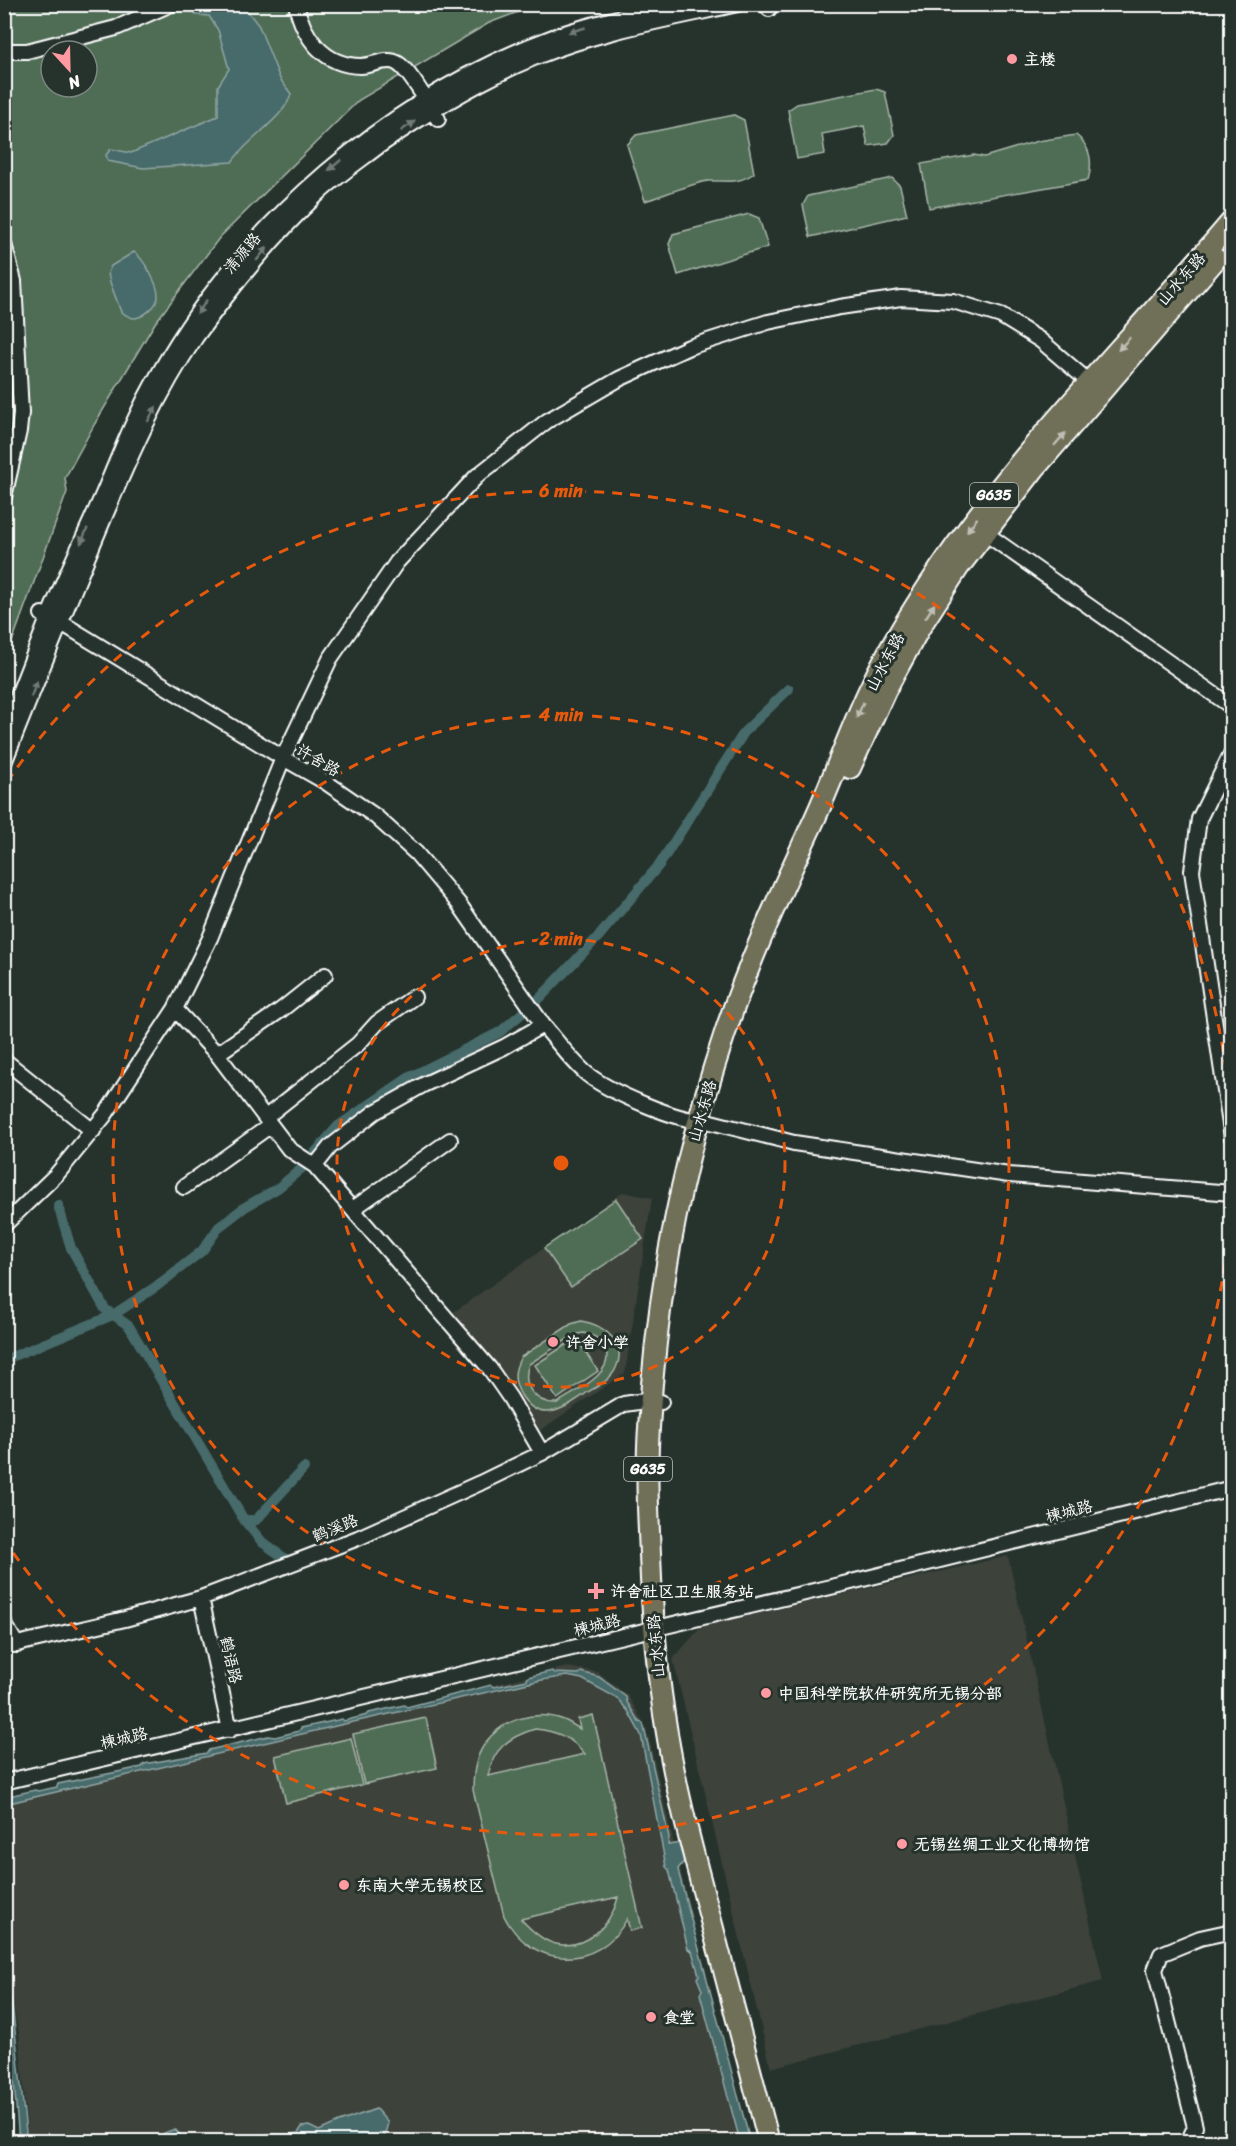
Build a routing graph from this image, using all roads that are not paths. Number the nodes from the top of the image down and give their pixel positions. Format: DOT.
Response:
graph roads {
  1 [pos="171,4"];
  2 [pos="296,4"];
  3 [pos="674,4"];
  4 [pos="738,4"];
  5 [pos="4,51"];
  6 [pos="432,110"];
  7 [pos="1232,221"];
  8 [pos="1232,241"];
  9 [pos="4,244"];
  10 [pos="1095,387"];
  11 [pos="4,497"];
  12 [pos="985,533"];
  13 [pos="50,617"];
  14 [pos="1232,707"];
  15 [pos="4,731"];
  16 [pos="1232,753"];
  17 [pos="283,758"];
  18 [pos="4,763"];
  19 [pos="326,975"];
  20 [pos="414,997"];
  21 [pos="175,1009"];
  22 [pos="542,1022"];
  23 [pos="217,1054"];
  24 [pos="4,1060"];
  25 [pos="268,1121"];
  26 [pos="702,1121"];
  27 [pos="93,1131"];
  28 [pos="1232,1138"];
  29 [pos="450,1140"];
  30 [pos="315,1166"];
  31 [pos="184,1187"];
  32 [pos="1232,1193"];
  33 [pos="353,1209"];
  34 [pos="4,1225"];
  35 [pos="656,1401"];
  36 [pos="542,1453"];
  37 [pos="1232,1488"];
  38 [pos="201,1598"];
  39 [pos="4,1623"];
  40 [pos="658,1627"];
  41 [pos="11,1646"];
  42 [pos="230,1730"];
  43 [pos="4,1782"];
  44 [pos="1232,1930"];
  45 [pos="769,2142"];
  46 [pos="781,2142"];
  47 [pos="1188,2142"];
  1 -- 5 [label="street"];
  2 -- 6 [label="street"];
  3 -- 6 [label="street, 清源路, one-way"];
  4 -- 6 [label="street, 清源路"];
  6 -- 13 [label="street, 清源路"];
  7 -- 10 [label="highway, 山水东路 / G635, one-way"];
  8 -- 10 [label="highway, 山水东路 / G635"];
  9 -- 11 [label="street"];
  12 -- 10 [label="highway, 山水东路 / G635, one-way"];
  10 -- 17 [label="street"];
  10 -- 26 [label="highway, 山水东路 / G635, one-way"];
  12 -- 14 [label="street"];
  26 -- 12 [label="highway, 山水东路 / G635, one-way"];
  13 -- 15 [label="street, 清源路"];
  13 -- 17 [label="street, 许舍路"];
  18 -- 13 [label="street, 清源路, one-way"];
  16 -- 28 [label="street"];
  17 -- 21 [label="street"];
  17 -- 22 [label="street, 许舍路"];
  19 -- 23 [label="street"];
  20 -- 25 [label="street"];
  21 -- 23 [label="street"];
  21 -- 27 [label="street"];
  22 -- 26 [label="street, 许舍路"];
  22 -- 30 [label="street"];
  23 -- 25 [label="street"];
  24 -- 27 [label="street"];
  25 -- 30 [label="street"];
  25 -- 31 [label="street"];
  26 -- 32 [label="street, 许舍路"];
  26 -- 35 [label="highway, 山水东路 / G635"];
  27 -- 34 [label="street"];
  29 -- 33 [label="street"];
  30 -- 33 [label="street"];
  33 -- 36 [label="street"];
  35 -- 36 [label="street, 鹤溪路"];
  35 -- 40 [label="highway, 山水东路 / G635"];
  36 -- 38 [label="street, 鹤溪路"];
  37 -- 40 [label="street, 楝城路"];
  38 -- 41 [label="street, 鹤溪路"];
  38 -- 42 [label="street, 鹤语路"];
  39 -- 41 [label="street"];
  40 -- 42 [label="street, 楝城路"];
  40 -- 45 [label="highway, 山水东路 / G635"];
  40 -- 46 [label="highway, 山水东路 / G635"];
  42 -- 43 [label="street, 楝城路"];
  44 -- 47 [label="street"];
}
